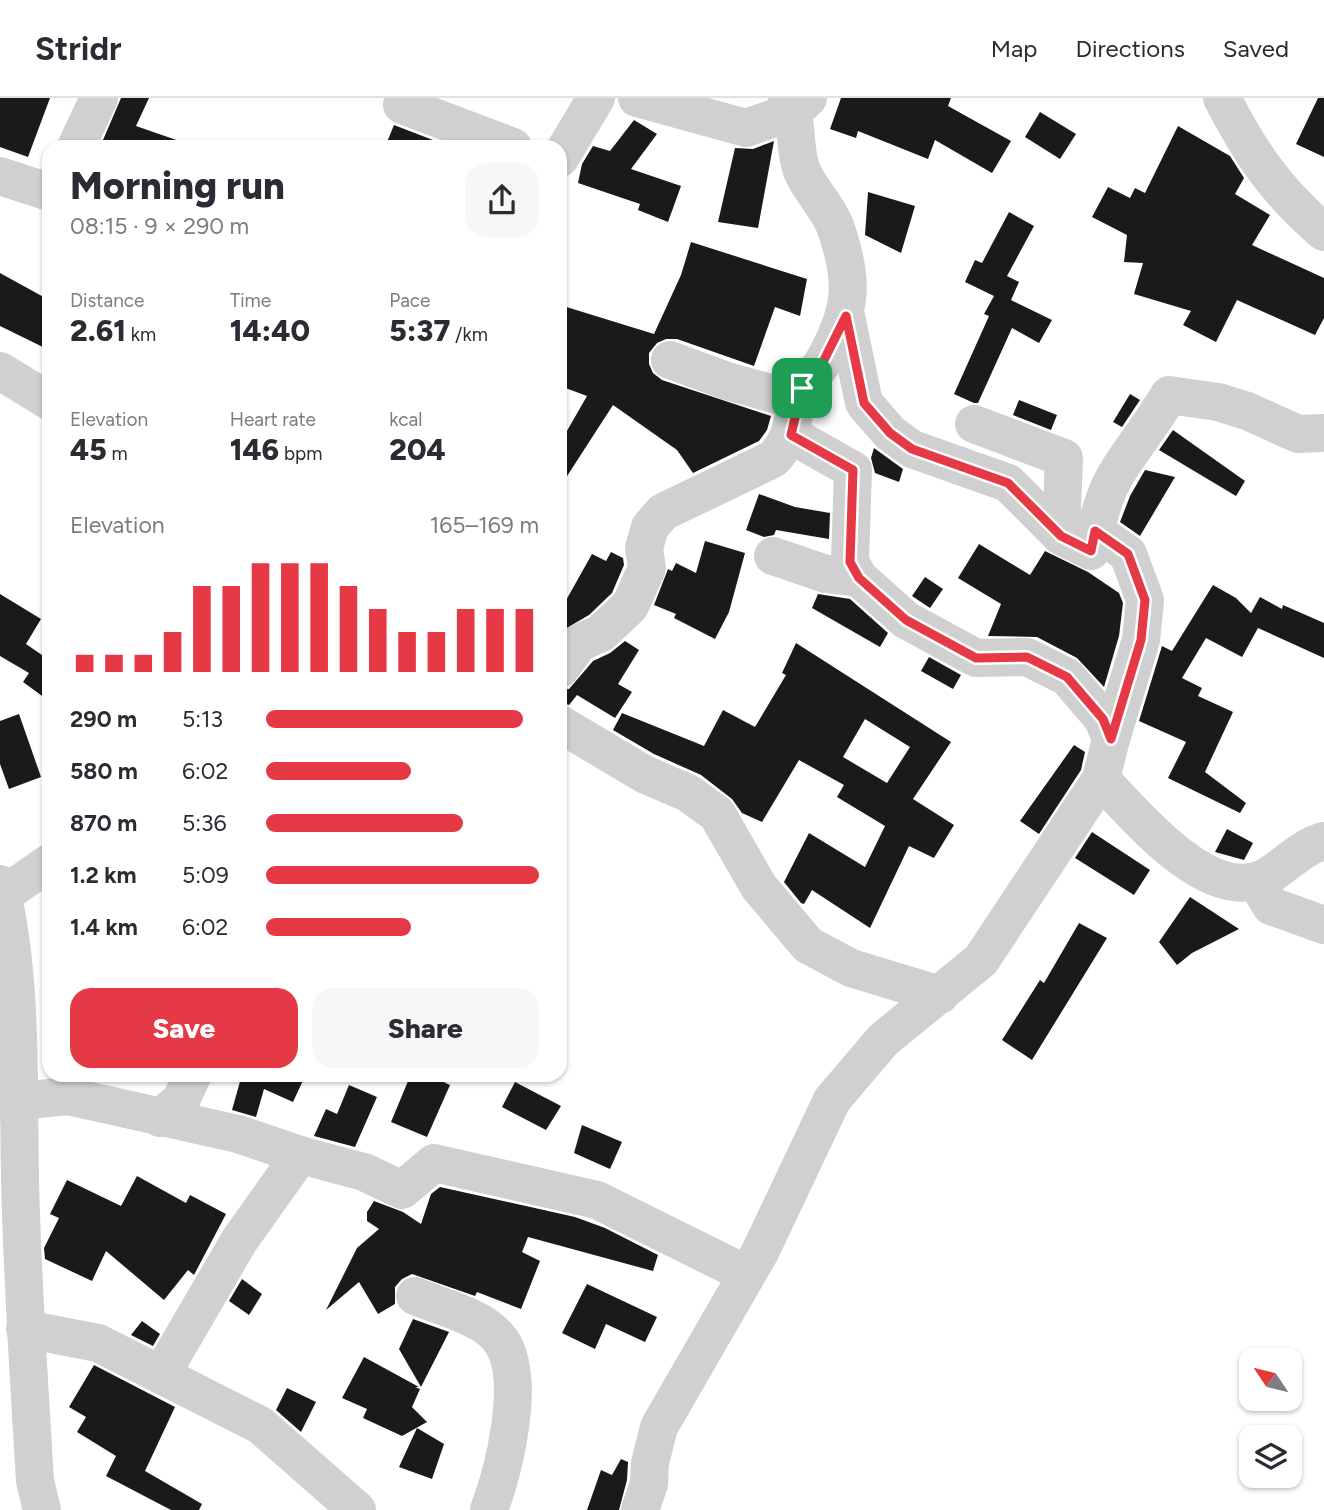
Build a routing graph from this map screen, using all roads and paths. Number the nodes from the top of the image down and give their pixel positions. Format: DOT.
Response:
graph roads {
  1 [pos="99,98"];
  2 [pos="597,98"];
  3 [pos="637,98"];
  4 [pos="1222,98"];
  5 [pos="796,102"];
  6 [pos="402,105"];
  7 [pos="79,140"];
  8 [pos="494,140"];
  9 [pos="567,145"];
  10 [pos="0,176"];
  11 [pos="42,190"];
  12 [pos="1324,232"];
  13 [pos="846,316"];
  14 [pos="670,359"];
  15 [pos="0,371"];
  16 [pos="42,397"];
  17 [pos="795,418"];
  18 [pos="974,424"];
  19 [pos="1324,433"];
  20 [pos="1078,534"];
  21 [pos="773,556"];
  22 [pos="859,578"];
  23 [pos="567,659"];
  24 [pos="567,728"];
  25 [pos="1111,739"];
  26 [pos="1101,779"];
  27 [pos="1324,841"];
  28 [pos="42,867"];
  29 [pos="1256,881"];
  30 [pos="1,890"];
  31 [pos="1324,925"];
  32 [pos="940,995"];
  33 [pos="9,1025"];
  34 [pos="189,1082"];
  35 [pos="9,1102"];
  36 [pos="160,1118"];
  37 [pos="300,1155"];
  38 [pos="11,1274"];
  39 [pos="746,1274"];
  40 [pos="415,1296"];
  41 [pos="26,1329"];
  42 [pos="161,1376"];
  43 [pos="15,1398"];
  44 [pos="41,1510"];
  45 [pos="357,1510"];
  46 [pos="489,1510"];
  47 [pos="640,1510"];
  1 -- 7 [label="street"];
  2 -- 9 [label="street"];
  3 -- 5 [label="street"];
  4 -- 12 [label="street"];
  5 -- 13 [label="street"];
  6 -- 8 [label="street"];
  10 -- 11 [label="street"];
  13 -- 17 [label="street"];
  13 -- 20 [label="street"];
  14 -- 17 [label="street"];
  15 -- 16 [label="street"];
  17 -- 22 [label="street"];
  17 -- 23 [label="street"];
  18 -- 20 [label="street"];
  19 -- 20 [label="street"];
  20 -- 25 [label="street"];
  21 -- 22 [label="street"];
  22 -- 25 [label="street"];
  24 -- 32 [label="street"];
  25 -- 26 [label="street"];
  26 -- 29 [label="street"];
  26 -- 32 [label="street"];
  27 -- 29 [label="street"];
  28 -- 30 [label="street"];
  29 -- 31 [label="street"];
  30 -- 33 [label="street"];
  32 -- 39 [label="street"];
  33 -- 35 [label="street"];
  34 -- 36 [label="street"];
  35 -- 36 [label="street"];
  35 -- 38 [label="street"];
  36 -- 37 [label="street"];
  37 -- 39 [label="street"];
  37 -- 42 [label="street"];
  38 -- 41 [label="street"];
  39 -- 47 [label="street"];
  40 -- 46 [label="street"];
  41 -- 42 [label="street"];
  41 -- 43 [label="street"];
  42 -- 45 [label="street"];
  43 -- 44 [label="street"];
}
